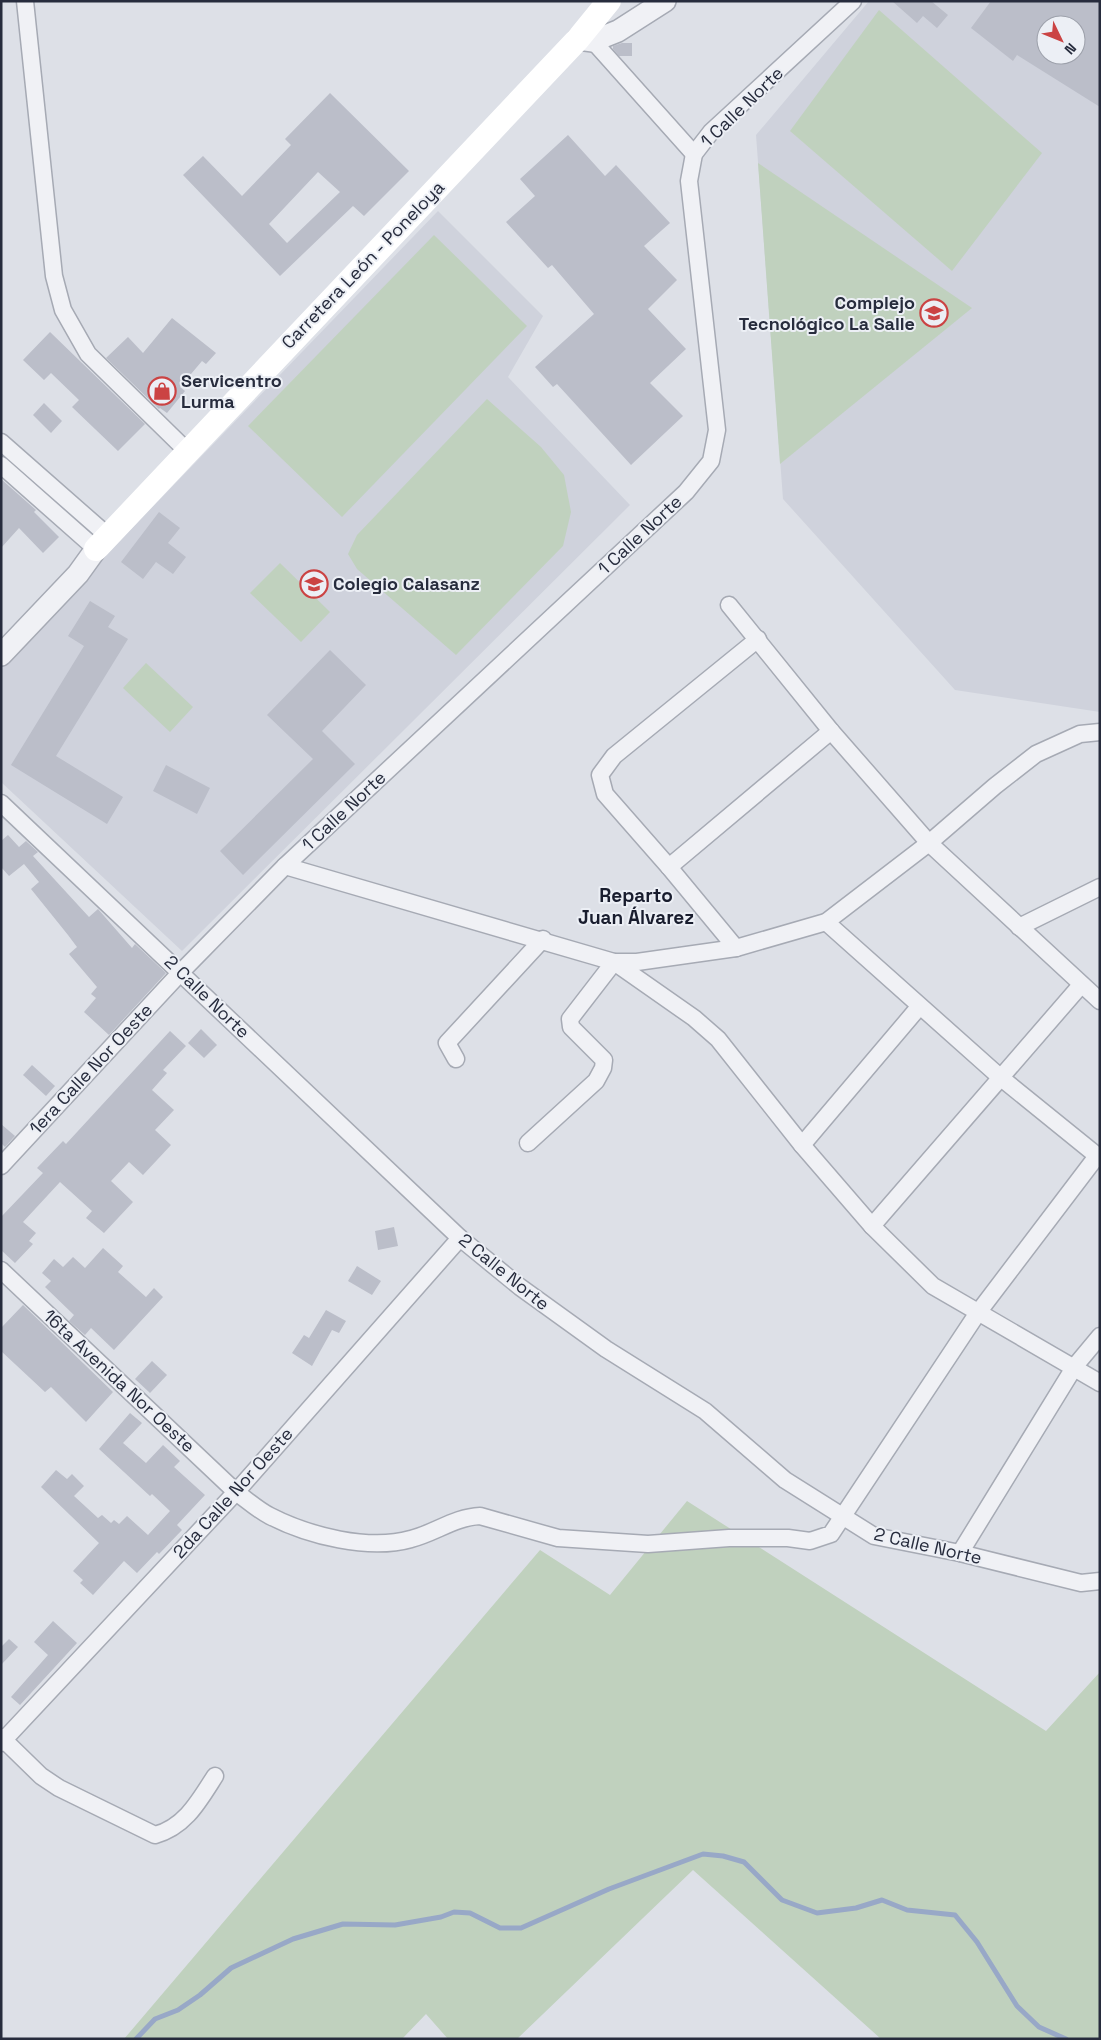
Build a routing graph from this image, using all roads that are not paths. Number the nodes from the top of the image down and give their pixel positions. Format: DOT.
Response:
graph roads {
  1 [pos="25,1"];
  2 [pos="609,1"];
  3 [pos="665,1"];
  4 [pos="853,1"];
  5 [pos="586,40"];
  6 [pos="694,154"];
  7 [pos="1,442"];
  8 [pos="188,452"];
  9 [pos="1,464"];
  10 [pos="102,542"];
  11 [pos="729,605"];
  12 [pos="1,635"];
  13 [pos="758,639"];
  14 [pos="1,655"];
  15 [pos="831,731"];
  16 [pos="1100,732"];
  17 [pos="1,804"];
  18 [pos="929,842"];
  19 [pos="285,866"];
  20 [pos="669,867"];
  21 [pos="1100,888"];
  22 [pos="826,922"];
  23 [pos="1019,927"];
  24 [pos="543,940"];
  25 [pos="736,948"];
  26 [pos="614,962"];
  27 [pos="181,972"];
  28 [pos="1081,985"];
  29 [pos="1100,1001"];
  30 [pos="919,1007"];
  31 [pos="456,1059"];
  32 [pos="1000,1077"];
  33 [pos="528,1143"];
  34 [pos="802,1145"];
  35 [pos="1098,1157"];
  36 [pos="1,1166"];
  37 [pos="872,1226"];
  38 [pos="460,1238"];
  39 [pos="1,1270"];
  40 [pos="977,1314"];
  41 [pos="1100,1336"];
  42 [pos="1075,1366"];
  43 [pos="1100,1383"];
  44 [pos="236,1492"];
  45 [pos="841,1516"];
  46 [pos="960,1553"];
  47 [pos="1100,1581"];
  48 [pos="2,1740"];
  49 [pos="215,1776"];
  1 -- 8 [label="street"];
  2 -- 5 [label="main road, Carretera León - Poneloya"];
  3 -- 5 [label="street"];
  4 -- 6 [label="street, 1 Calle Norte"];
  5 -- 6 [label="street"];
  5 -- 8 [label="main road, Carretera León - Poneloya"];
  6 -- 19 [label="street, 1 Calle Norte"];
  7 -- 10 [label="street"];
  8 -- 10 [label="main road, Carretera León - Poneloya"];
  9 -- 10 [label="street"];
  10 -- 12 [label="street"];
  10 -- 14 [label="street"];
  11 -- 13 [label="street"];
  13 -- 15 [label="street"];
  13 -- 20 [label="street"];
  15 -- 18 [label="street"];
  15 -- 20 [label="street"];
  16 -- 18 [label="street"];
  17 -- 27 [label="street, 2 Calle Norte"];
  18 -- 22 [label="street"];
  18 -- 23 [label="street"];
  19 -- 24 [label="street"];
  19 -- 27 [label="street, 1 Calle Norte"];
  20 -- 25 [label="street"];
  21 -- 23 [label="street"];
  22 -- 25 [label="street"];
  22 -- 30 [label="street"];
  23 -- 28 [label="street"];
  24 -- 26 [label="street"];
  24 -- 31 [label="street"];
  25 -- 26 [label="street"];
  26 -- 33 [label="street"];
  26 -- 34 [label="street"];
  27 -- 36 [label="street, 1era Calle Nor Oeste"];
  27 -- 38 [label="street, 2 Calle Norte"];
  28 -- 29 [label="street"];
  28 -- 32 [label="street"];
  30 -- 32 [label="street"];
  30 -- 34 [label="street"];
  32 -- 35 [label="street"];
  32 -- 37 [label="street"];
  34 -- 37 [label="street"];
  35 -- 40 [label="street, 16ta Avenida Nor Oeste"];
  37 -- 40 [label="street"];
  38 -- 44 [label="street, 2da Calle Nor Oeste"];
  38 -- 45 [label="street, 2 Calle Norte"];
  39 -- 44 [label="street, 16ta Avenida Nor Oeste"];
  40 -- 42 [label="street"];
  40 -- 45 [label="street, 16ta Avenida Nor Oeste"];
  41 -- 42 [label="street"];
  42 -- 43 [label="street"];
  42 -- 46 [label="street"];
  44 -- 45 [label="street, 16ta Avenida Nor Oeste"];
  44 -- 48 [label="street, 2da Calle Nor Oeste"];
  45 -- 46 [label="street, 2 Calle Norte"];
  46 -- 47 [label="street, 2 Calle Norte"];
  48 -- 49 [label="street"];
}
